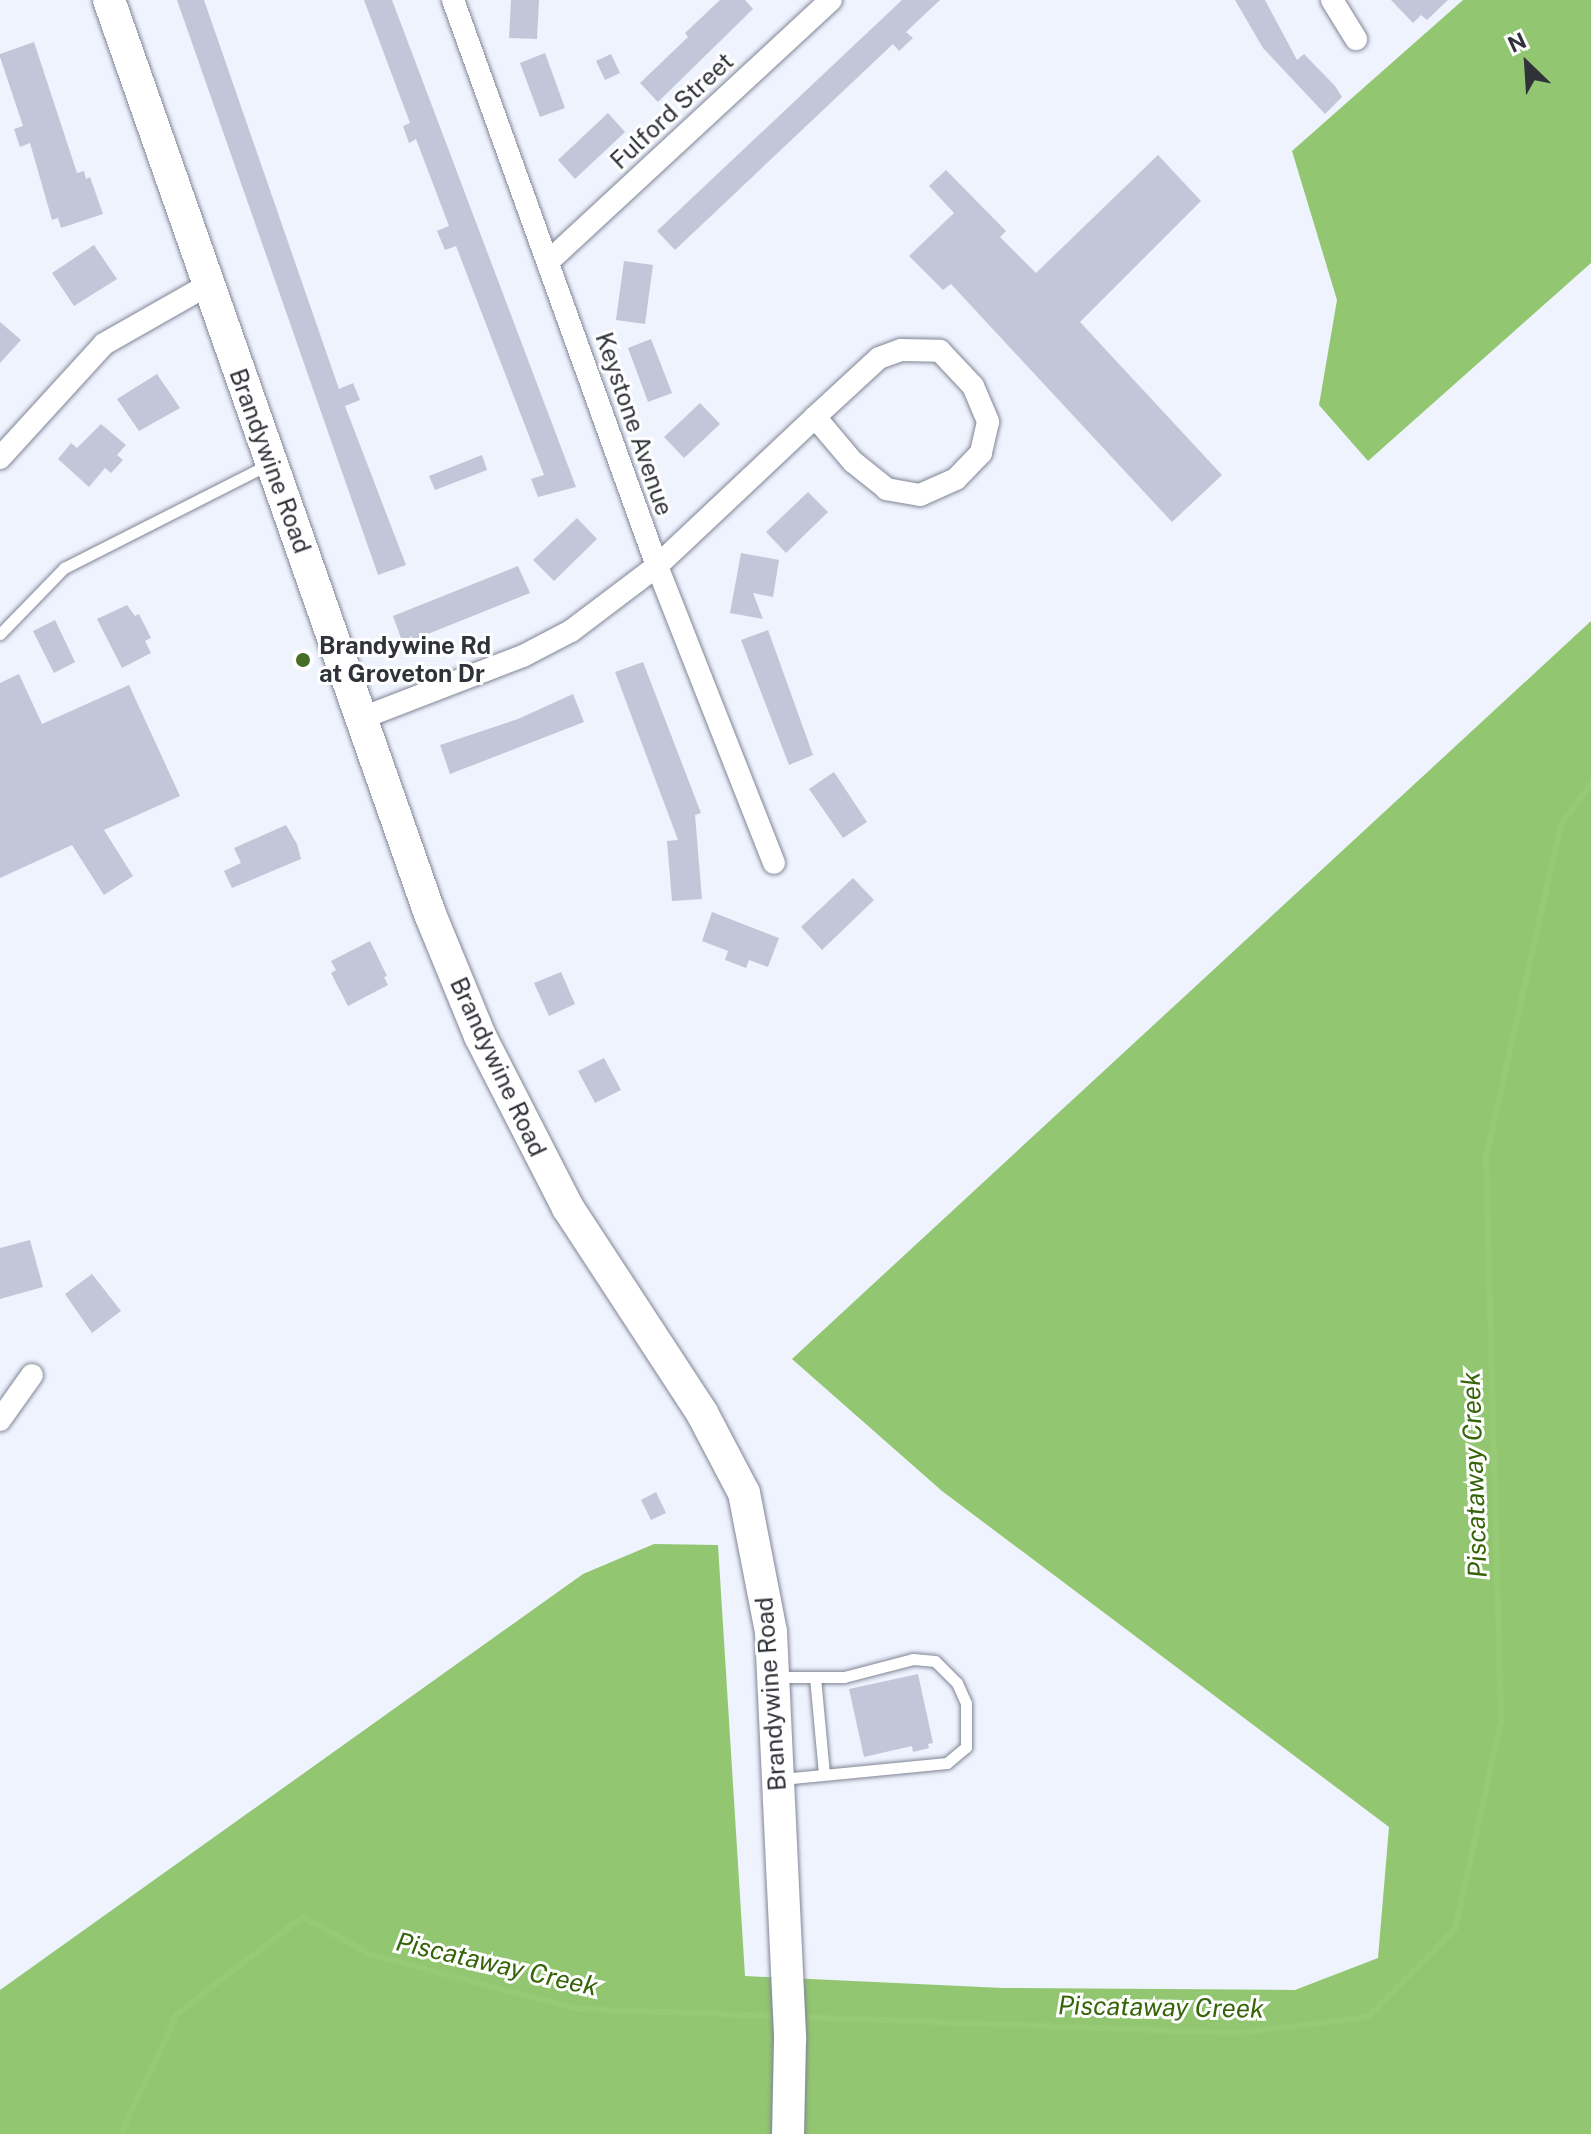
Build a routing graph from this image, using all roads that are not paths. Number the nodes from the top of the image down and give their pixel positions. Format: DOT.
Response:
graph roads {
  1 [pos="109,0"];
  2 [pos="453,0"];
  3 [pos="831,0"];
  4 [pos="1332,0"];
  5 [pos="1356,39"];
  6 [pos="549,261"];
  7 [pos="208,285"];
  8 [pos="815,417"];
  9 [pos="2,450"];
  10 [pos="271,462"];
  11 [pos="657,566"];
  12 [pos="0,634"];
  13 [pos="362,718"];
  14 [pos="774,863"];
  15 [pos="32,1375"];
  16 [pos="0,1420"];
  17 [pos="772,1677"];
  18 [pos="815,1677"];
  19 [pos="824,1774"];
  20 [pos="777,1779"];
  21 [pos="788,2134"];
  1 -- 7 [label="main road, Brandywine Road"];
  2 -- 6 [label="street, Keystone Avenue"];
  3 -- 6 [label="street, Fulford Street"];
  4 -- 5 [label="street"];
  6 -- 11 [label="street, Keystone Avenue"];
  7 -- 9 [label="street"];
  7 -- 10 [label="main road, Brandywine Road"];
  8 -- 8 [label="street"];
  8 -- 11 [label="street"];
  10 -- 12 [label="lane"];
  10 -- 13 [label="main road, Brandywine Road"];
  11 -- 13 [label="street"];
  11 -- 14 [label="street, Keystone Avenue"];
  13 -- 17 [label="main road, Brandywine Road"];
  15 -- 16 [label="street"];
  17 -- 18 [label="lane"];
  17 -- 20 [label="main road, Brandywine Road"];
  18 -- 19 [label="lane"];
  18 -- 19 [label="lane"];
  19 -- 20 [label="lane"];
  20 -- 21 [label="main road, Brandywine Road"];
}
